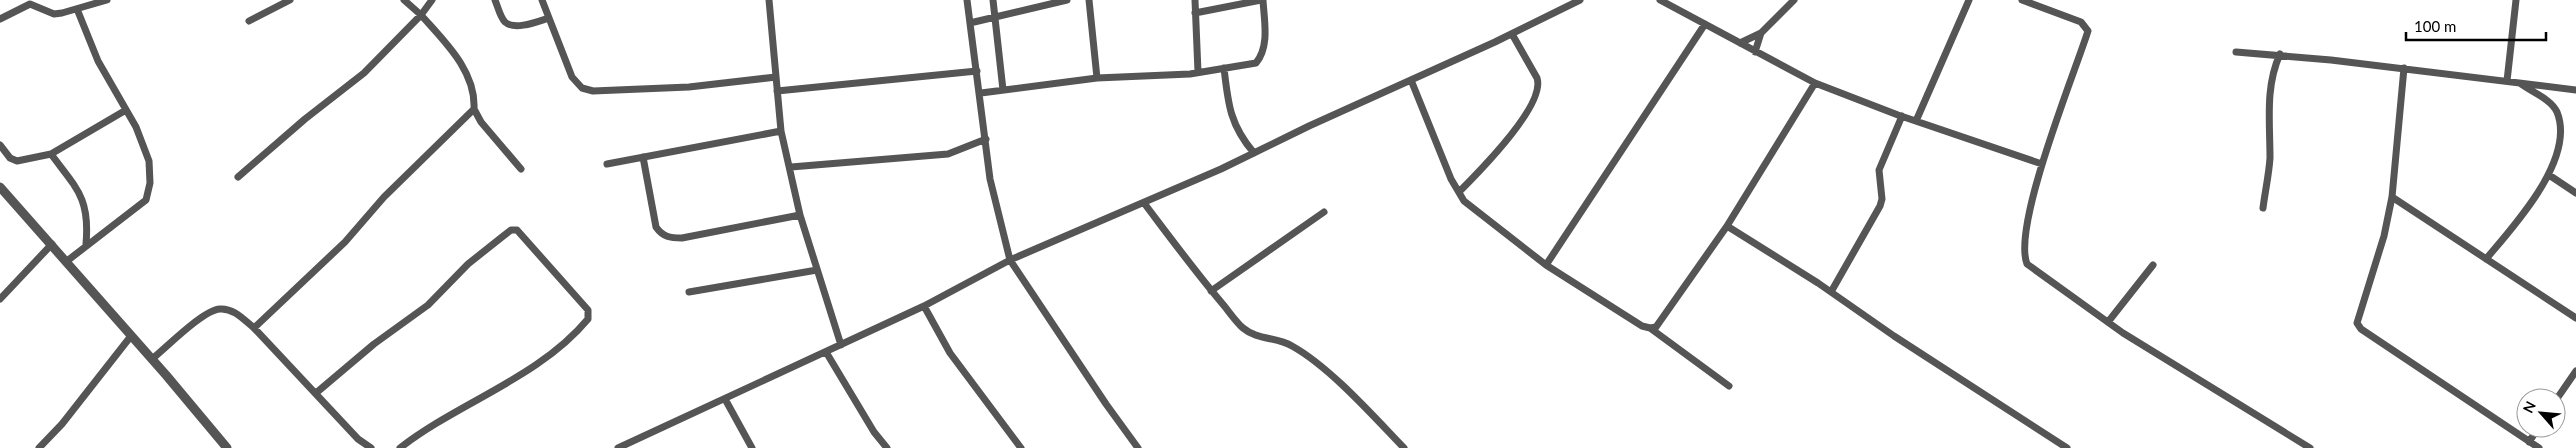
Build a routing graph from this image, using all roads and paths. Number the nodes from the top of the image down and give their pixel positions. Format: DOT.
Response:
graph roads {
  1 [pos="106,0"];
  2 [pos="290,0"];
  3 [pos="404,0"];
  4 [pos="432,0"];
  5 [pos="495,0"];
  6 [pos="542,0"];
  7 [pos="769,0"];
  8 [pos="967,0"];
  9 [pos="993,0"];
  10 [pos="1067,0"];
  11 [pos="1089,0"];
  12 [pos="1195,0"];
  13 [pos="1262,0"];
  14 [pos="1580,0"];
  15 [pos="1660,0"];
  16 [pos="1794,0"];
  17 [pos="1969,0"];
  18 [pos="2022,0"];
  19 [pos="2516,0"];
  20 [pos="77,9"];
  21 [pos="1195,13"];
  22 [pos="421,15"];
  23 [pos="0,18"];
  24 [pos="549,18"];
  25 [pos="994,18"];
  26 [pos="249,20"];
  27 [pos="970,23"];
  28 [pos="1705,24"];
  29 [pos="1761,32"];
  30 [pos="1512,34"];
  31 [pos="1740,43"];
  32 [pos="1756,52"];
  33 [pos="2236,52"];
  34 [pos="2280,54"];
  35 [pos="1224,68"];
  36 [pos="2404,68"];
  37 [pos="977,71"];
  38 [pos="1198,72"];
  39 [pos="776,77"];
  40 [pos="1097,78"];
  41 [pos="1411,80"];
  42 [pos="2507,80"];
  43 [pos="1815,82"];
  44 [pos="2518,83"];
  45 [pos="1003,90"];
  46 [pos="2576,90"];
  47 [pos="777,91"];
  48 [pos="981,93"];
  49 [pos="474,109"];
  50 [pos="126,110"];
  51 [pos="1902,116"];
  52 [pos="1916,121"];
  53 [pos="782,131"];
  54 [pos="986,139"];
  55 [pos="0,145"];
  56 [pos="1254,153"];
  57 [pos="51,154"];
  58 [pos="643,157"];
  59 [pos="607,164"];
  60 [pos="2042,164"];
  61 [pos="791,167"];
  62 [pos="521,169"];
  63 [pos="2549,175"];
  64 [pos="238,176"];
  65 [pos="0,187"];
  66 [pos="1459,192"];
  67 [pos="2576,193"];
  68 [pos="2392,197"];
  69 [pos="1144,203"];
  70 [pos="2263,208"];
  71 [pos="1324,212"];
  72 [pos="800,215"];
  73 [pos="1727,226"];
  74 [pos="52,244"];
  75 [pos="86,244"];
  76 [pos="2486,258"];
  77 [pos="1010,260"];
  78 [pos="67,261"];
  79 [pos="1546,265"];
  80 [pos="2153,265"];
  81 [pos="817,270"];
  82 [pos="1211,291"];
  83 [pos="689,292"];
  84 [pos="1831,292"];
  85 [pos="0,299"];
  86 [pos="924,306"];
  87 [pos="2576,318"];
  88 [pos="2108,322"];
  89 [pos="254,328"];
  90 [pos="1650,328"];
  91 [pos="131,336"];
  92 [pos="841,344"];
  93 [pos="826,352"];
  94 [pos="152,359"];
  95 [pos="2576,371"];
  96 [pos="1729,386"];
  97 [pos="2564,388"];
  98 [pos="316,393"];
  99 [pos="726,399"];
  100 [pos="2532,438"];
  101 [pos="2529,442"];
  102 [pos="624,447"];
  103 [pos="39,448"];
  104 [pos="227,448"];
  105 [pos="371,448"];
  106 [pos="400,448"];
  107 [pos="752,448"];
  108 [pos="887,448"];
  109 [pos="1021,448"];
  110 [pos="1138,448"];
  111 [pos="1404,448"];
  112 [pos="2067,448"];
  113 [pos="2310,448"];
  114 [pos="2539,448"];
  1 -- 20 [label="street"];
  2 -- 26 [label="street"];
  3 -- 22 [label="street"];
  4 -- 22 [label="street"];
  5 -- 24 [label="street"];
  6 -- 24 [label="street"];
  7 -- 39 [label="street"];
  8 -- 27 [label="street"];
  9 -- 25 [label="street"];
  10 -- 25 [label="street"];
  11 -- 40 [label="street"];
  12 -- 21 [label="street"];
  13 -- 21 [label="street"];
  13 -- 35 [label="street"];
  14 -- 30 [label="street"];
  15 -- 28 [label="street"];
  16 -- 29 [label="street"];
  17 -- 52 [label="street"];
  18 -- 60 [label="street"];
  19 -- 42 [label="street"];
  20 -- 23 [label="street"];
  20 -- 50 [label="street"];
  21 -- 38 [label="street"];
  22 -- 49 [label="street"];
  22 -- 64 [label="street"];
  24 -- 39 [label="street"];
  25 -- 27 [label="street"];
  25 -- 45 [label="street"];
  27 -- 37 [label="street"];
  28 -- 31 [label="street"];
  28 -- 79 [label="street"];
  29 -- 31 [label="street"];
  29 -- 32 [label="street"];
  30 -- 41 [label="street"];
  30 -- 66 [label="street"];
  31 -- 32 [label="street"];
  32 -- 43 [label="street"];
  33 -- 34 [label="street"];
  34 -- 36 [label="street"];
  34 -- 70 [label="street"];
  35 -- 38 [label="street"];
  35 -- 56 [label="street"];
  36 -- 42 [label="street"];
  36 -- 68 [label="street"];
  37 -- 47 [label="street"];
  37 -- 48 [label="street"];
  38 -- 40 [label="street"];
  39 -- 47 [label="street"];
  40 -- 45 [label="street"];
  41 -- 56 [label="street"];
  41 -- 66 [label="street"];
  42 -- 44 [label="street"];
  43 -- 51 [label="street"];
  43 -- 73 [label="street"];
  44 -- 46 [label="street"];
  44 -- 63 [label="street"];
  45 -- 48 [label="street"];
  47 -- 53 [label="street"];
  48 -- 54 [label="street"];
  49 -- 62 [label="street"];
  49 -- 89 [label="street"];
  50 -- 57 [label="street"];
  50 -- 75 [label="street"];
  51 -- 52 [label="street"];
  51 -- 84 [label="street"];
  52 -- 60 [label="street"];
  53 -- 58 [label="street"];
  53 -- 61 [label="street"];
  54 -- 61 [label="street"];
  54 -- 77 [label="street"];
  55 -- 57 [label="street"];
  56 -- 69 [label="street"];
  57 -- 75 [label="street"];
  58 -- 59 [label="street"];
  58 -- 72 [label="street"];
  60 -- 88 [label="street"];
  61 -- 72 [label="street"];
  63 -- 67 [label="street"];
  63 -- 76 [label="street"];
  65 -- 74 [label="street"];
  66 -- 79 [label="street"];
  68 -- 76 [label="street"];
  68 -- 101 [label="street"];
  69 -- 77 [label="street"];
  69 -- 82 [label="street"];
  71 -- 82 [label="street"];
  72 -- 81 [label="street"];
  73 -- 84 [label="street"];
  73 -- 90 [label="street"];
  74 -- 78 [label="street"];
  74 -- 85 [label="street"];
  75 -- 78 [label="street"];
  76 -- 87 [label="street"];
  77 -- 86 [label="street"];
  77 -- 110 [label="street"];
  78 -- 91 [label="street"];
  79 -- 90 [label="street"];
  80 -- 88 [label="street"];
  81 -- 83 [label="street"];
  81 -- 92 [label="street"];
  82 -- 111 [label="street"];
  84 -- 112 [label="street"];
  86 -- 92 [label="street"];
  86 -- 109 [label="street"];
  88 -- 113 [label="street"];
  89 -- 94 [label="street"];
  89 -- 98 [label="street"];
  90 -- 96 [label="street"];
  91 -- 94 [label="street"];
  91 -- 103 [label="street"];
  92 -- 93 [label="street"];
  93 -- 99 [label="street"];
  93 -- 108 [label="street"];
  94 -- 104 [label="street"];
  95 -- 97 [label="street"];
  98 -- 105 [label="street"];
  98 -- 106 [label="street"];
  99 -- 102 [label="street"];
  99 -- 107 [label="street"];
  100 -- 101 [label="street"];
  101 -- 114 [label="street"];
}
